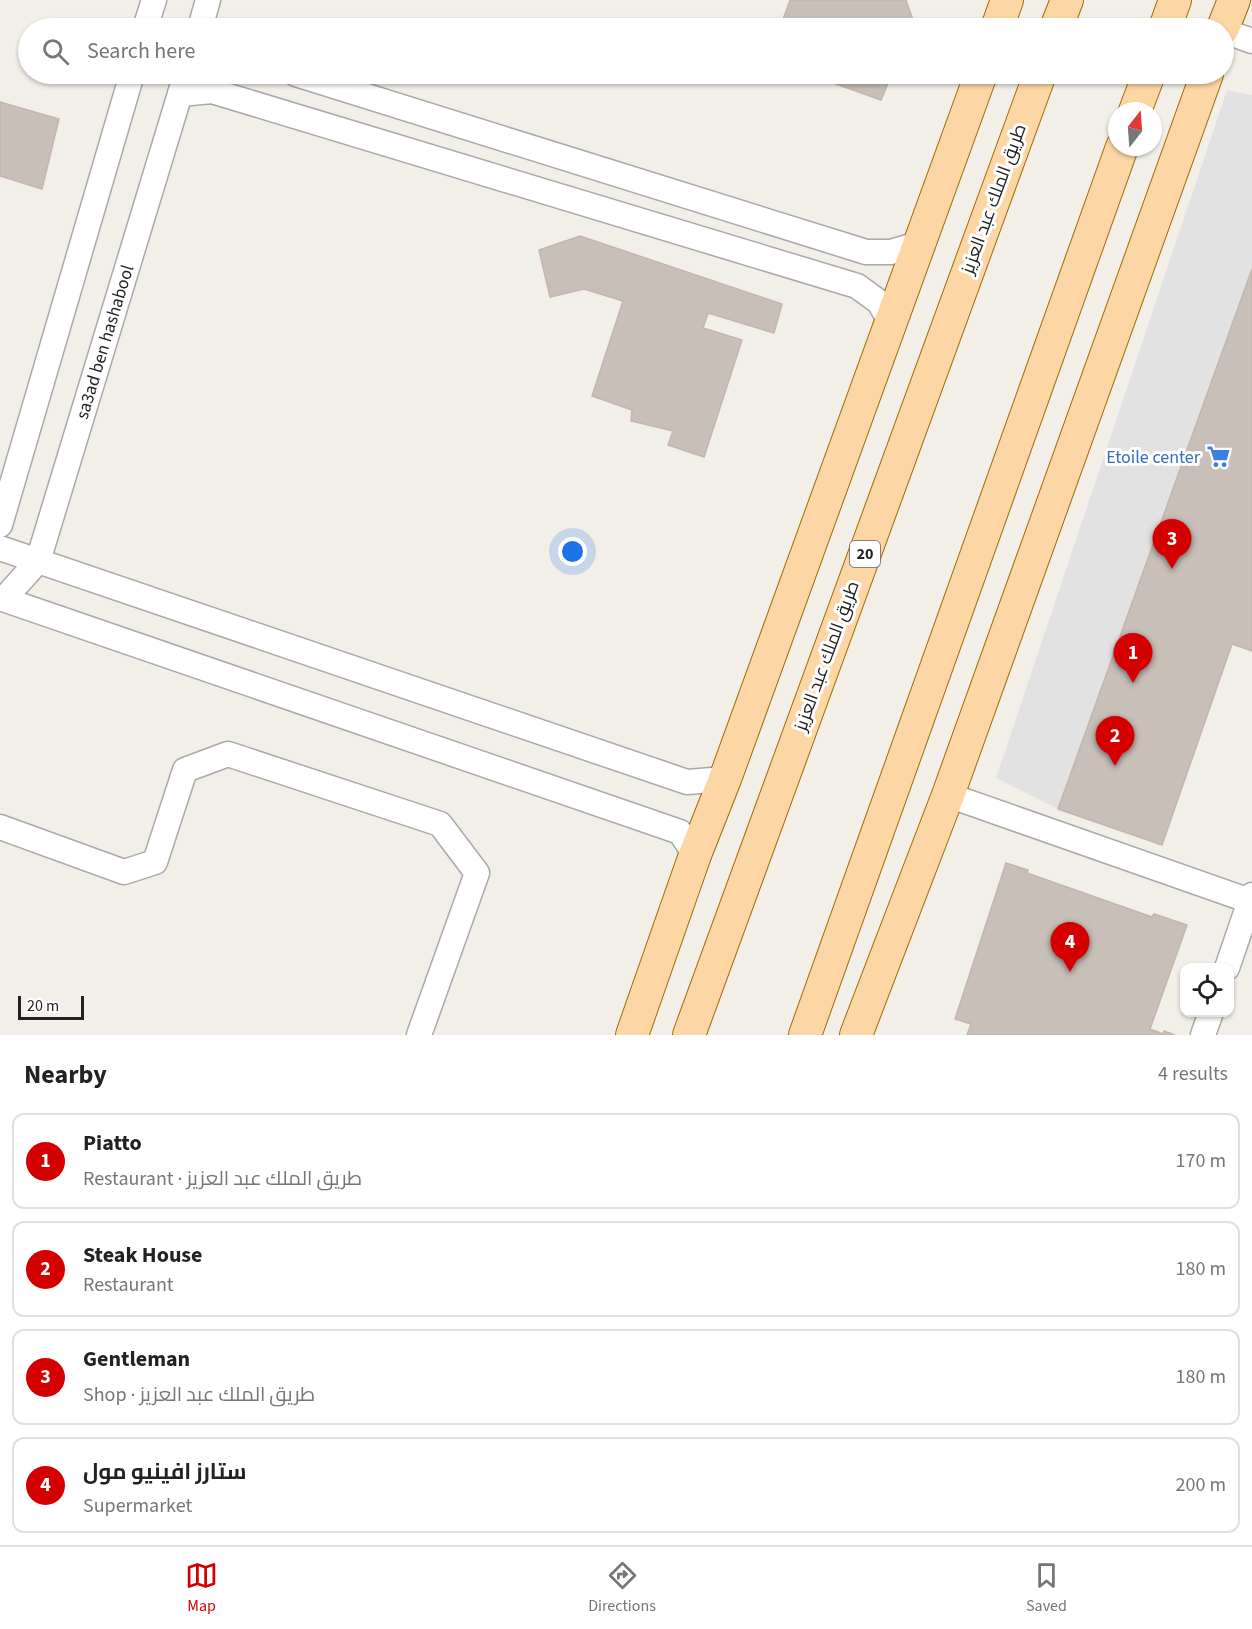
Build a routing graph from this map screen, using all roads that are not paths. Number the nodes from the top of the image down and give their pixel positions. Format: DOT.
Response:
graph roads {
  1 [pos="154,0"];
  2 [pos="208,0"];
  3 [pos="1007,0"];
  4 [pos="1067,0"];
  5 [pos="1175,0"];
  6 [pos="1234,0"];
  7 [pos="148,18"];
  8 [pos="203,18"];
  9 [pos="1001,18"];
  10 [pos="1060,18"];
  11 [pos="1169,18"];
  12 [pos="1227,18"];
  13 [pos="1234,34"];
  14 [pos="1252,41"];
  15 [pos="129,84"];
  16 [pos="183,84"];
  17 [pos="328,84"];
  18 [pos="977,84"];
  19 [pos="1036,84"];
  20 [pos="1145,84"];
  21 [pos="1203,84"];
  22 [pos="1138,102"];
  23 [pos="1119,156"];
  24 [pos="921,243"];
  25 [pos="891,323"];
  26 [pos="0,525"];
  27 [pos="0,548"];
  28 [pos="38,561"];
  29 [pos="2,591"];
  30 [pos="725,779"];
  31 [pos="948,795"];
  32 [pos="0,827"];
  33 [pos="695,855"];
  34 [pos="684,892"];
  35 [pos="1251,898"];
  36 [pos="1229,963"];
  37 [pos="1209,1017"];
  38 [pos="419,1035"];
  39 [pos="632,1035"];
  40 [pos="649,1035"];
  41 [pos="689,1035"];
  42 [pos="805,1035"];
  43 [pos="856,1035"];
  44 [pos="1203,1035"];
  1 -- 7 [label="street"];
  2 -- 8 [label="street"];
  3 -- 9 [label="main road"];
  4 -- 10 [label="main road"];
  5 -- 11 [label="main road"];
  6 -- 12 [label="main road"];
  13 -- 14 [label="street"];
  15 -- 26 [label="street"];
  16 -- 25 [label="street"];
  16 -- 28 [label="street, sa3ad ben hashabool"];
  17 -- 24 [label="street"];
  18 -- 24 [label="main road"];
  19 -- 41 [label="main road, طريق الملك عبد العزيز / 20"];
  20 -- 22 [label="main road"];
  21 -- 31 [label="main road"];
  23 -- 42 [label="main road"];
  24 -- 25 [label="main road"];
  25 -- 30 [label="main road"];
  27 -- 28 [label="street"];
  28 -- 29 [label="street, sa3ad ben hashabool"];
  28 -- 30 [label="street"];
  29 -- 33 [label="street"];
  30 -- 33 [label="main road"];
  31 -- 35 [label="street"];
  31 -- 43 [label="main road"];
  32 -- 38 [label="street"];
  33 -- 34 [label="main road"];
  34 -- 39 [label="main road"];
  34 -- 40 [label="main road"];
  35 -- 36 [label="street"];
  37 -- 44 [label="street"];
}
